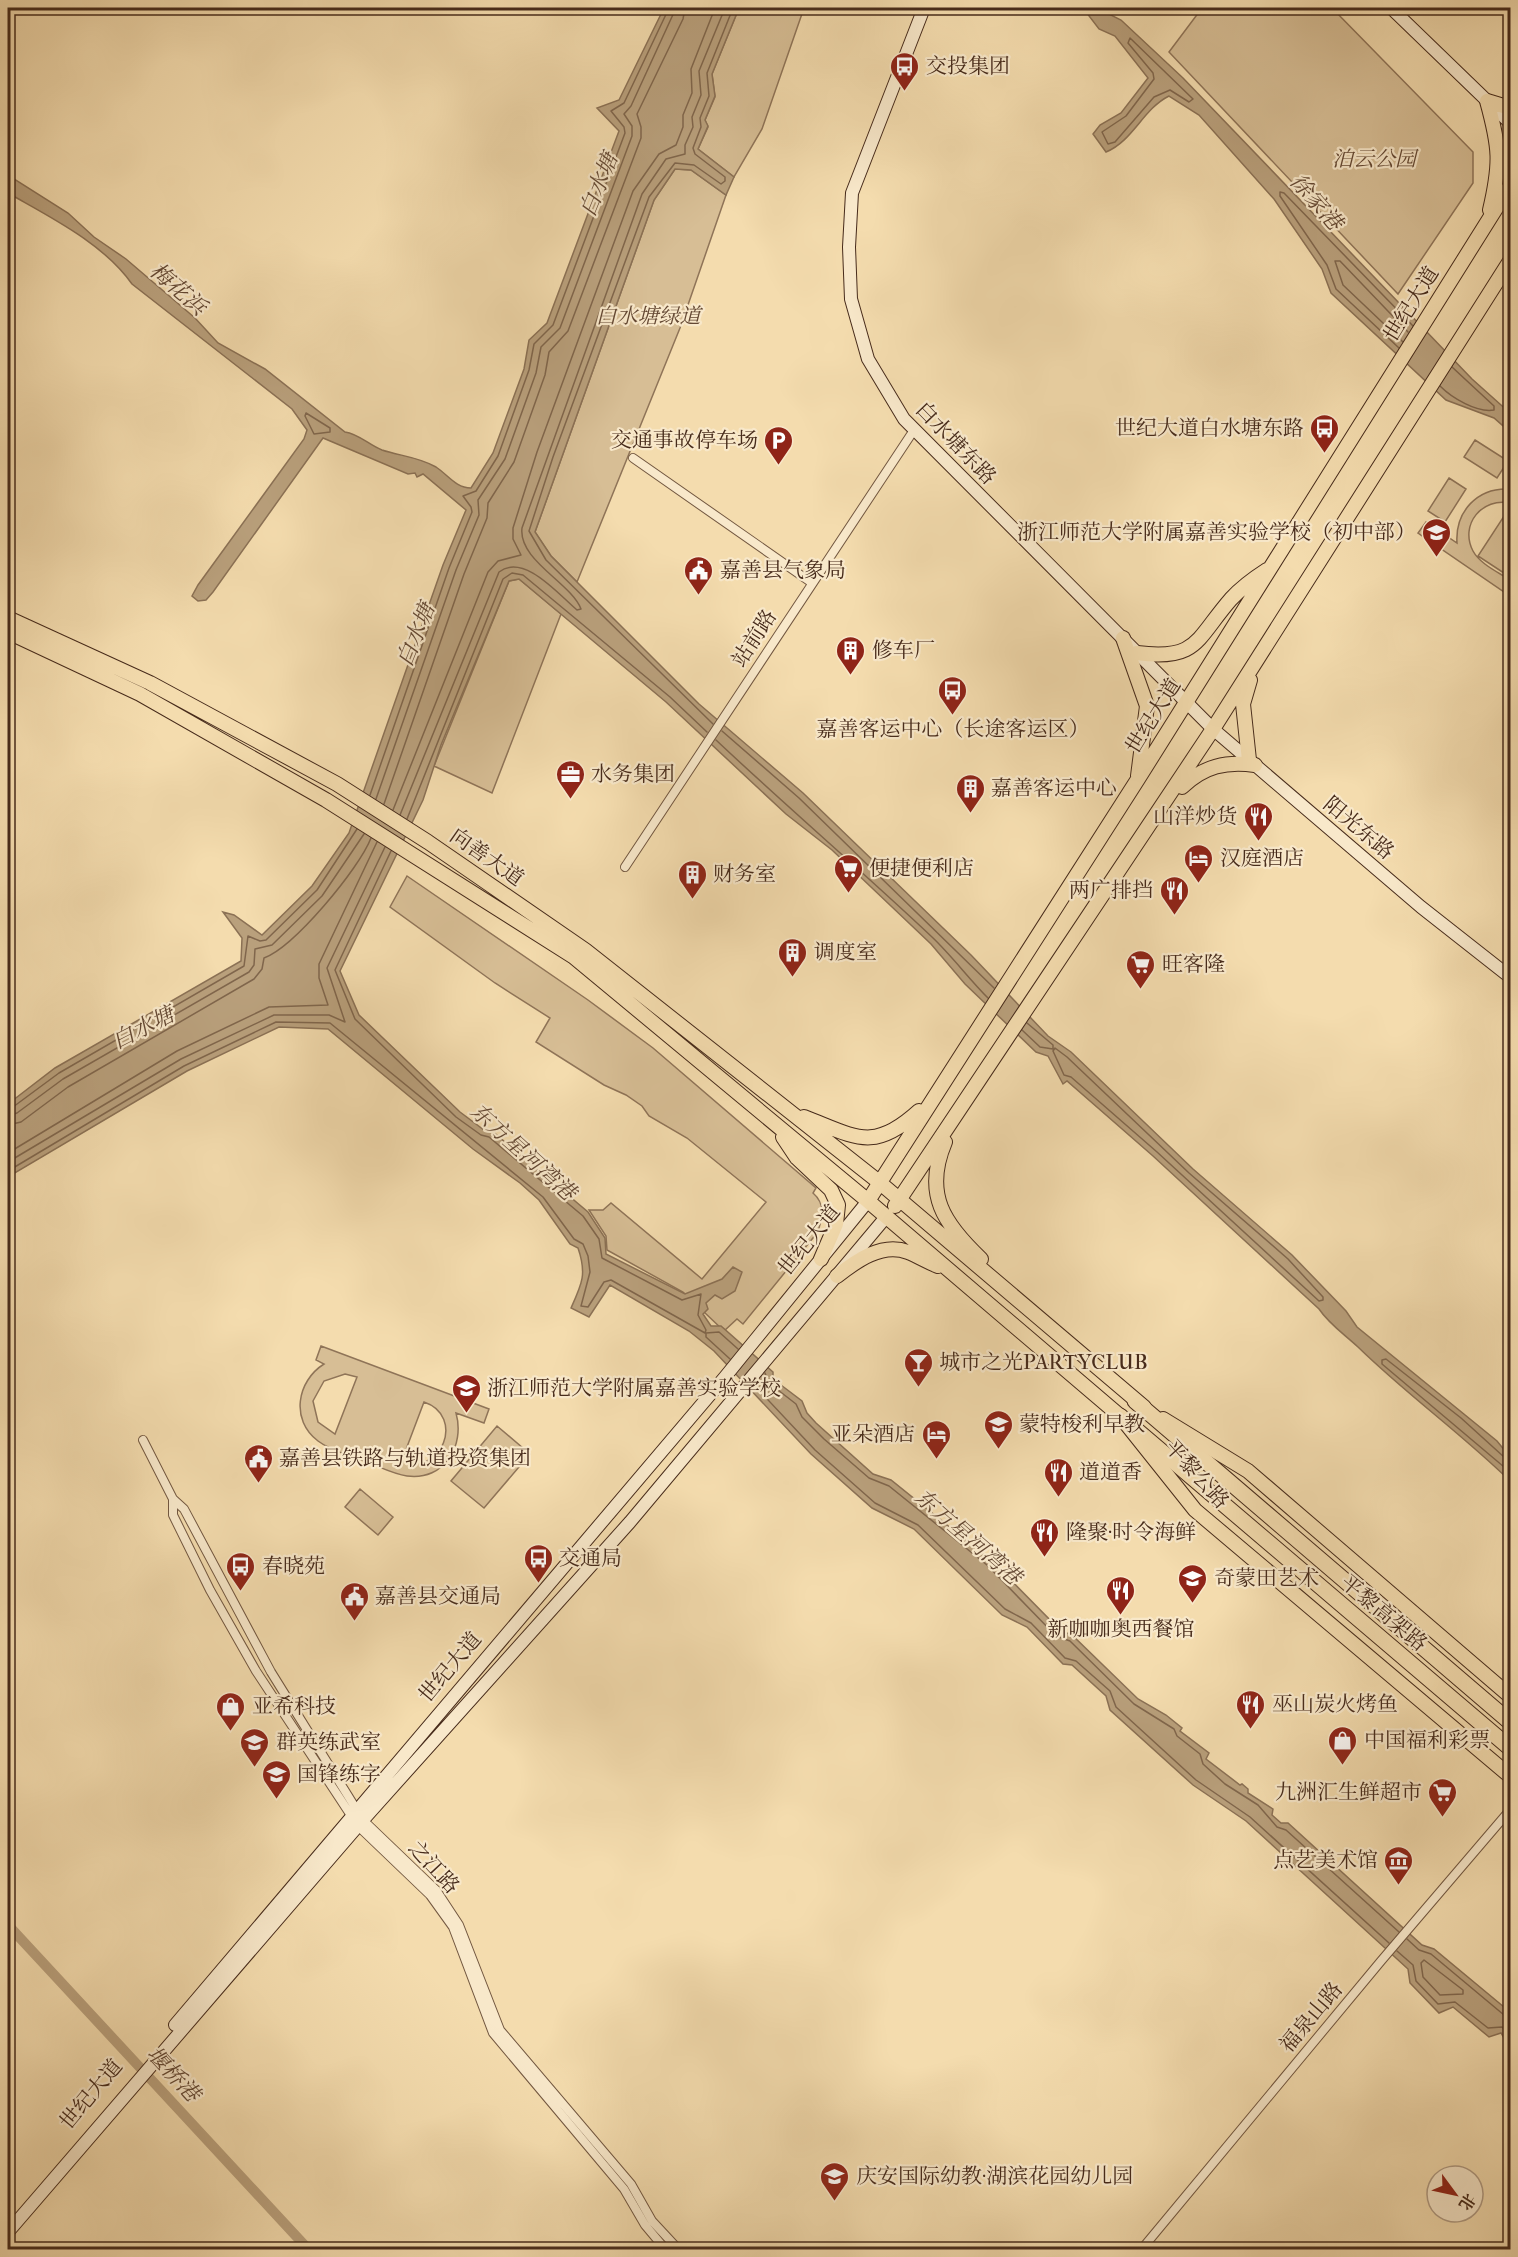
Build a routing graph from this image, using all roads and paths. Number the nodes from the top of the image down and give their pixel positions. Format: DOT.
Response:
graph roads {
  1 [pos="924,8"];
  2 [pos="1391,8"];
  3 [pos="1487,101"];
  4 [pos="1510,108"];
  5 [pos="1510,123"];
  6 [pos="1510,186"];
  7 [pos="1487,223"];
  8 [pos="1510,261"];
  9 [pos="914,429"];
  10 [pos="633,458"];
  11 [pos="1271,567"];
  12 [pos="812,583"];
  13 [pos="8,618"];
  14 [pos="8,632"];
  15 [pos="1123,638"];
  16 [pos="1137,653"];
  17 [pos="1254,664"];
  18 [pos="1187,702"];
  19 [pos="1213,729"];
  20 [pos="1252,763"];
  21 [pos="1138,779"];
  22 [pos="1134,850"];
  23 [pos="626,867"];
  24 [pos="1510,977"];
  25 [pos="934,1097"];
  26 [pos="791,1112"];
  27 [pos="958,1113"];
  28 [pos="776,1125"];
  29 [pos="879,1182"];
  30 [pos="899,1200"];
  31 [pos="868,1201"];
  32 [pos="886,1217"];
  33 [pos="821,1258"];
  34 [pos="950,1271"];
  35 [pos="837,1276"];
  36 [pos="1006,1291"];
  37 [pos="1135,1401"];
  38 [pos="1120,1416"];
  39 [pos="143,1440"];
  40 [pos="173,1499"];
  41 [pos="1510,1696"];
  42 [pos="1510,1722"];
  43 [pos="1510,1749"];
  44 [pos="1510,1776"];
  45 [pos="1510,1810"];
  46 [pos="357,1819"];
  47 [pos="78,2146"];
  48 [pos="8,2223"];
  49 [pos="8,2232"];
  50 [pos="666,2250"];
  51 [pos="679,2250"];
  52 [pos="1141,2250"];
  1 -- 9 [label="main road, 白水塘东路"];
  2 -- 3 [label="main road"];
  3 -- 4 [label="main road"];
  3 -- 5 [label="main road"];
  3 -- 7 [label="main road"];
  6 -- 7 [label="main road, 世纪大道"];
  7 -- 11 [label="main road, 世纪大道"];
  8 -- 17 [label="main road, 世纪大道"];
  9 -- 12 [label="street, 站前路"];
  9 -- 15 [label="main road, 白水塘东路"];
  10 -- 12 [label="street"];
  11 -- 16 [label="main road"];
  11 -- 18 [label="main road, 世纪大道"];
  12 -- 23 [label="street, 站前路"];
  13 -- 26 [label="main road, 向善大道"];
  14 -- 28 [label="main road, 向善大道"];
  15 -- 16 [label="main road, 白水塘东路"];
  15 -- 21 [label="main road"];
  16 -- 18 [label="main road, 白水塘东路"];
  17 -- 19 [label="main road, 世纪大道"];
  17 -- 20 [label="main road"];
  18 -- 19 [label="main road, 阳光东路"];
  18 -- 21 [label="main road, 世纪大道"];
  19 -- 20 [label="main road, 阳光东路"];
  19 -- 22 [label="main road, 世纪大道"];
  20 -- 22 [label="main road"];
  20 -- 24 [label="main road, 阳光东路"];
  21 -- 25 [label="main road, 世纪大道"];
  22 -- 27 [label="main road, 世纪大道"];
  25 -- 26 [label="main road"];
  25 -- 29 [label="main road, 世纪大道"];
  26 -- 29 [label="main road, 向善大道"];
  27 -- 30 [label="main road, 世纪大道"];
  27 -- 36 [label="main road"];
  28 -- 31 [label="main road, 向善大道"];
  28 -- 33 [label="main road"];
  29 -- 30 [label="main road, 向善大道"];
  29 -- 31 [label="main road, 世纪大道"];
  30 -- 32 [label="main road, 世纪大道"];
  30 -- 36 [label="main road, 平黎公路"];
  31 -- 32 [label="main road, 向善大道"];
  31 -- 33 [label="main road, 世纪大道"];
  32 -- 34 [label="main road, 平黎公路"];
  32 -- 35 [label="main road, 世纪大道"];
  33 -- 46 [label="main road, 世纪大道"];
  34 -- 35 [label="main road"];
  34 -- 38 [label="main road, 平黎公路"];
  35 -- 46 [label="main road, 世纪大道"];
  36 -- 37 [label="main road, 平黎公路"];
  37 -- 41 [label="main road, 平黎公路"];
  37 -- 42 [label="highway, 平黎高架路"];
  38 -- 43 [label="highway, 平黎高架路"];
  38 -- 44 [label="main road, 平黎公路"];
  39 -- 40 [label="street, 之江路"];
  40 -- 46 [label="street, 之江路"];
  40 -- 46 [label="street, 之江路"];
  45 -- 52 [label="street, 福泉山路"];
  46 -- 47 [label="main road, 世纪大道"];
  46 -- 50 [label="street, 之江路"];
  46 -- 51 [label="street, 之江路"];
  47 -- 48 [label="main road, 世纪大道"];
  47 -- 49 [label="main road, 世纪大道"];
}
